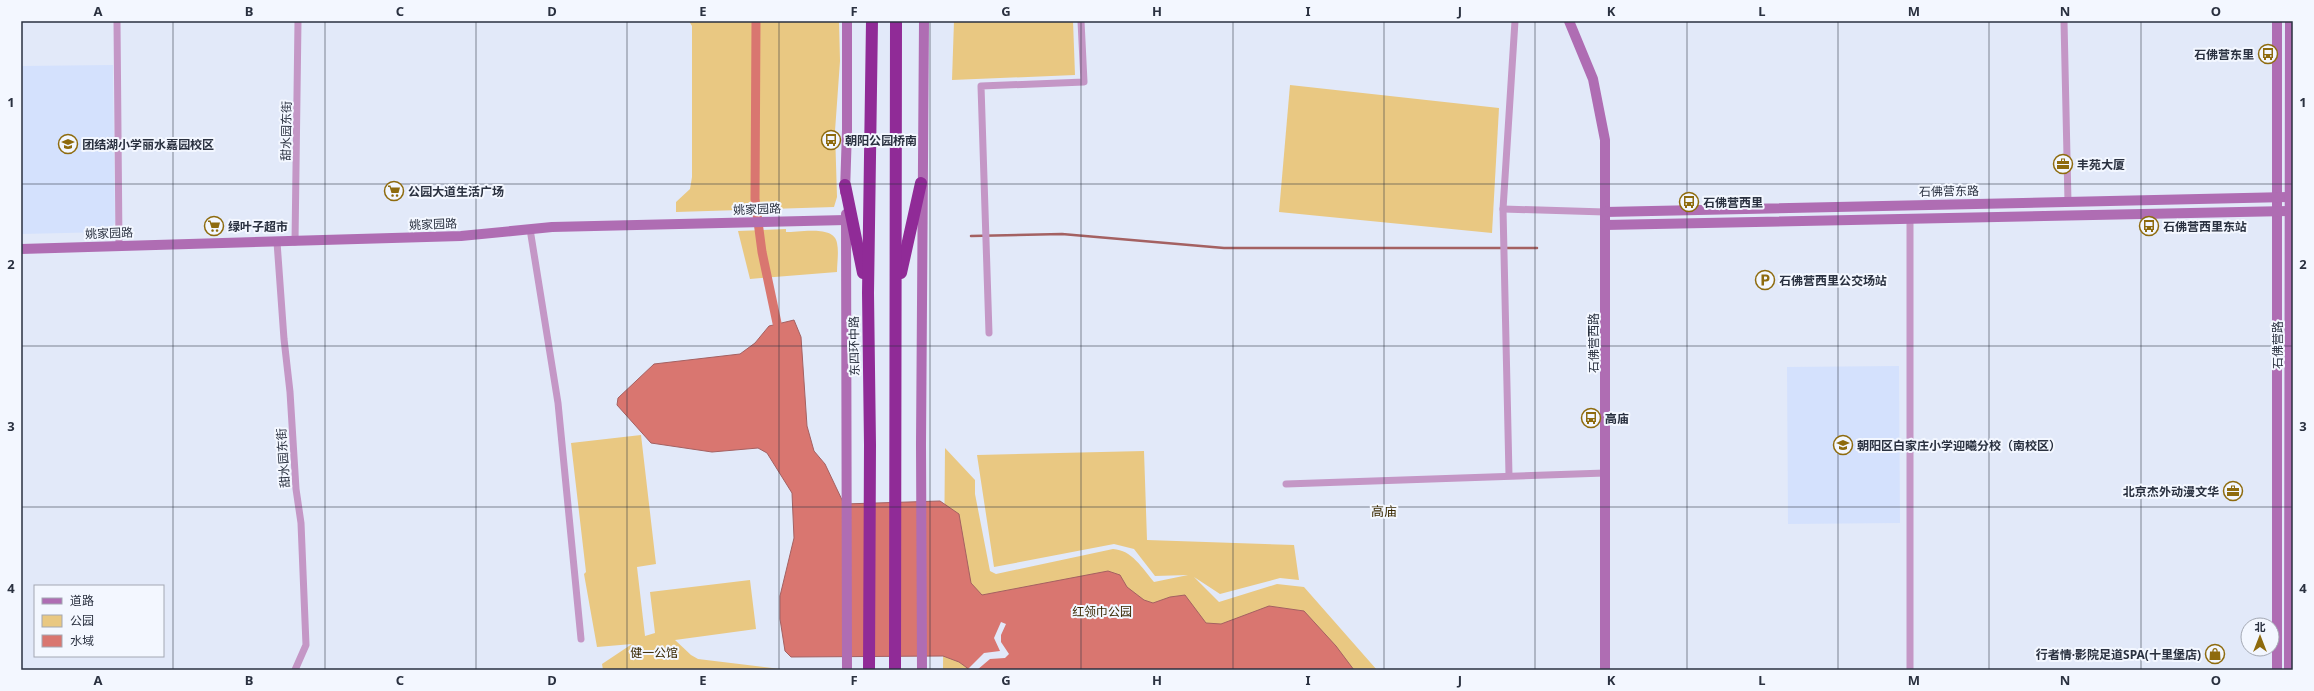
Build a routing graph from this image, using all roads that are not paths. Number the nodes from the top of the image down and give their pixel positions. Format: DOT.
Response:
graph roads {
  1 [pos="117,21"];
  2 [pos="298,21"];
  3 [pos="847,21"];
  4 [pos="872,21"];
  5 [pos="896,21"];
  6 [pos="924,21"];
  7 [pos="1081,21"];
  8 [pos="1515,21"];
  9 [pos="1569,21"];
  10 [pos="2064,21"];
  11 [pos="2276,21"];
  12 [pos="2290,21"];
  13 [pos="922,183"];
  14 [pos="845,185"];
  15 [pos="2277,197"];
  16 [pos="2292,197"];
  17 [pos="2068,202"];
  18 [pos="1502,209"];
  19 [pos="2277,210"];
  20 [pos="2292,210"];
  21 [pos="1605,212"];
  22 [pos="1910,218"];
  23 [pos="846,220"];
  24 [pos="1605,224"];
  25 [pos="530,229"];
  26 [pos="277,242"];
  27 [pos="295,242"];
  28 [pos="120,245"];
  29 [pos="21,249"];
  30 [pos="868,293"];
  31 [pos="896,293"];
  32 [pos="989,333"];
  33 [pos="1605,473"];
  34 [pos="1509,475"];
  35 [pos="1286,484"];
  36 [pos="581,639"];
  37 [pos="295,670"];
  38 [pos="847,670"];
  39 [pos="869,670"];
  40 [pos="895,670"];
  41 [pos="922,670"];
  42 [pos="1605,670"];
  43 [pos="1910,670"];
  44 [pos="2277,670"];
  45 [pos="2289,670"];
  1 -- 28 [label="street"];
  2 -- 27 [label="street, 甜水园东街"];
  3 -- 14 [label="street, 东四环中路"];
  4 -- 30 [label="highway, 东四环中路"];
  5 -- 31 [label="highway"];
  6 -- 13 [label="street"];
  7 -- 32 [label="street"];
  8 -- 18 [label="street"];
  9 -- 21 [label="street, 石佛营西路"];
  10 -- 17 [label="street"];
  11 -- 15 [label="street, 石佛营路"];
  12 -- 16 [label="street, 石佛营路"];
  13 -- 31 [label="highway"];
  13 -- 41 [label="street"];
  14 -- 23 [label="street, 东四环中路"];
  14 -- 30 [label="highway"];
  15 -- 16 [label="street, 石佛营东路"];
  15 -- 17 [label="street, 石佛营东路"];
  15 -- 19 [label="street, 石佛营路"];
  16 -- 20 [label="street, 石佛营路"];
  17 -- 21 [label="street, 石佛营东路"];
  18 -- 21 [label="street"];
  18 -- 34 [label="street"];
  19 -- 20 [label="street"];
  19 -- 22 [label="street"];
  19 -- 44 [label="street, 石佛营路"];
  20 -- 45 [label="street, 石佛营路"];
  21 -- 24 [label="street, 石佛营西路"];
  22 -- 24 [label="street"];
  22 -- 43 [label="street"];
  23 -- 25 [label="street, 姚家园路"];
  23 -- 38 [label="street, 东四环中路"];
  24 -- 33 [label="street, 石佛营西路"];
  25 -- 27 [label="street, 姚家园路"];
  25 -- 36 [label="street"];
  26 -- 27 [label="street, 姚家园路"];
  26 -- 28 [label="street, 姚家园路"];
  26 -- 37 [label="street, 甜水园东街"];
  28 -- 29 [label="street, 姚家园路"];
  30 -- 39 [label="highway, 东四环中路"];
  31 -- 40 [label="highway"];
  33 -- 34 [label="street"];
  33 -- 42 [label="street, 石佛营西路"];
  34 -- 35 [label="street"];
}
